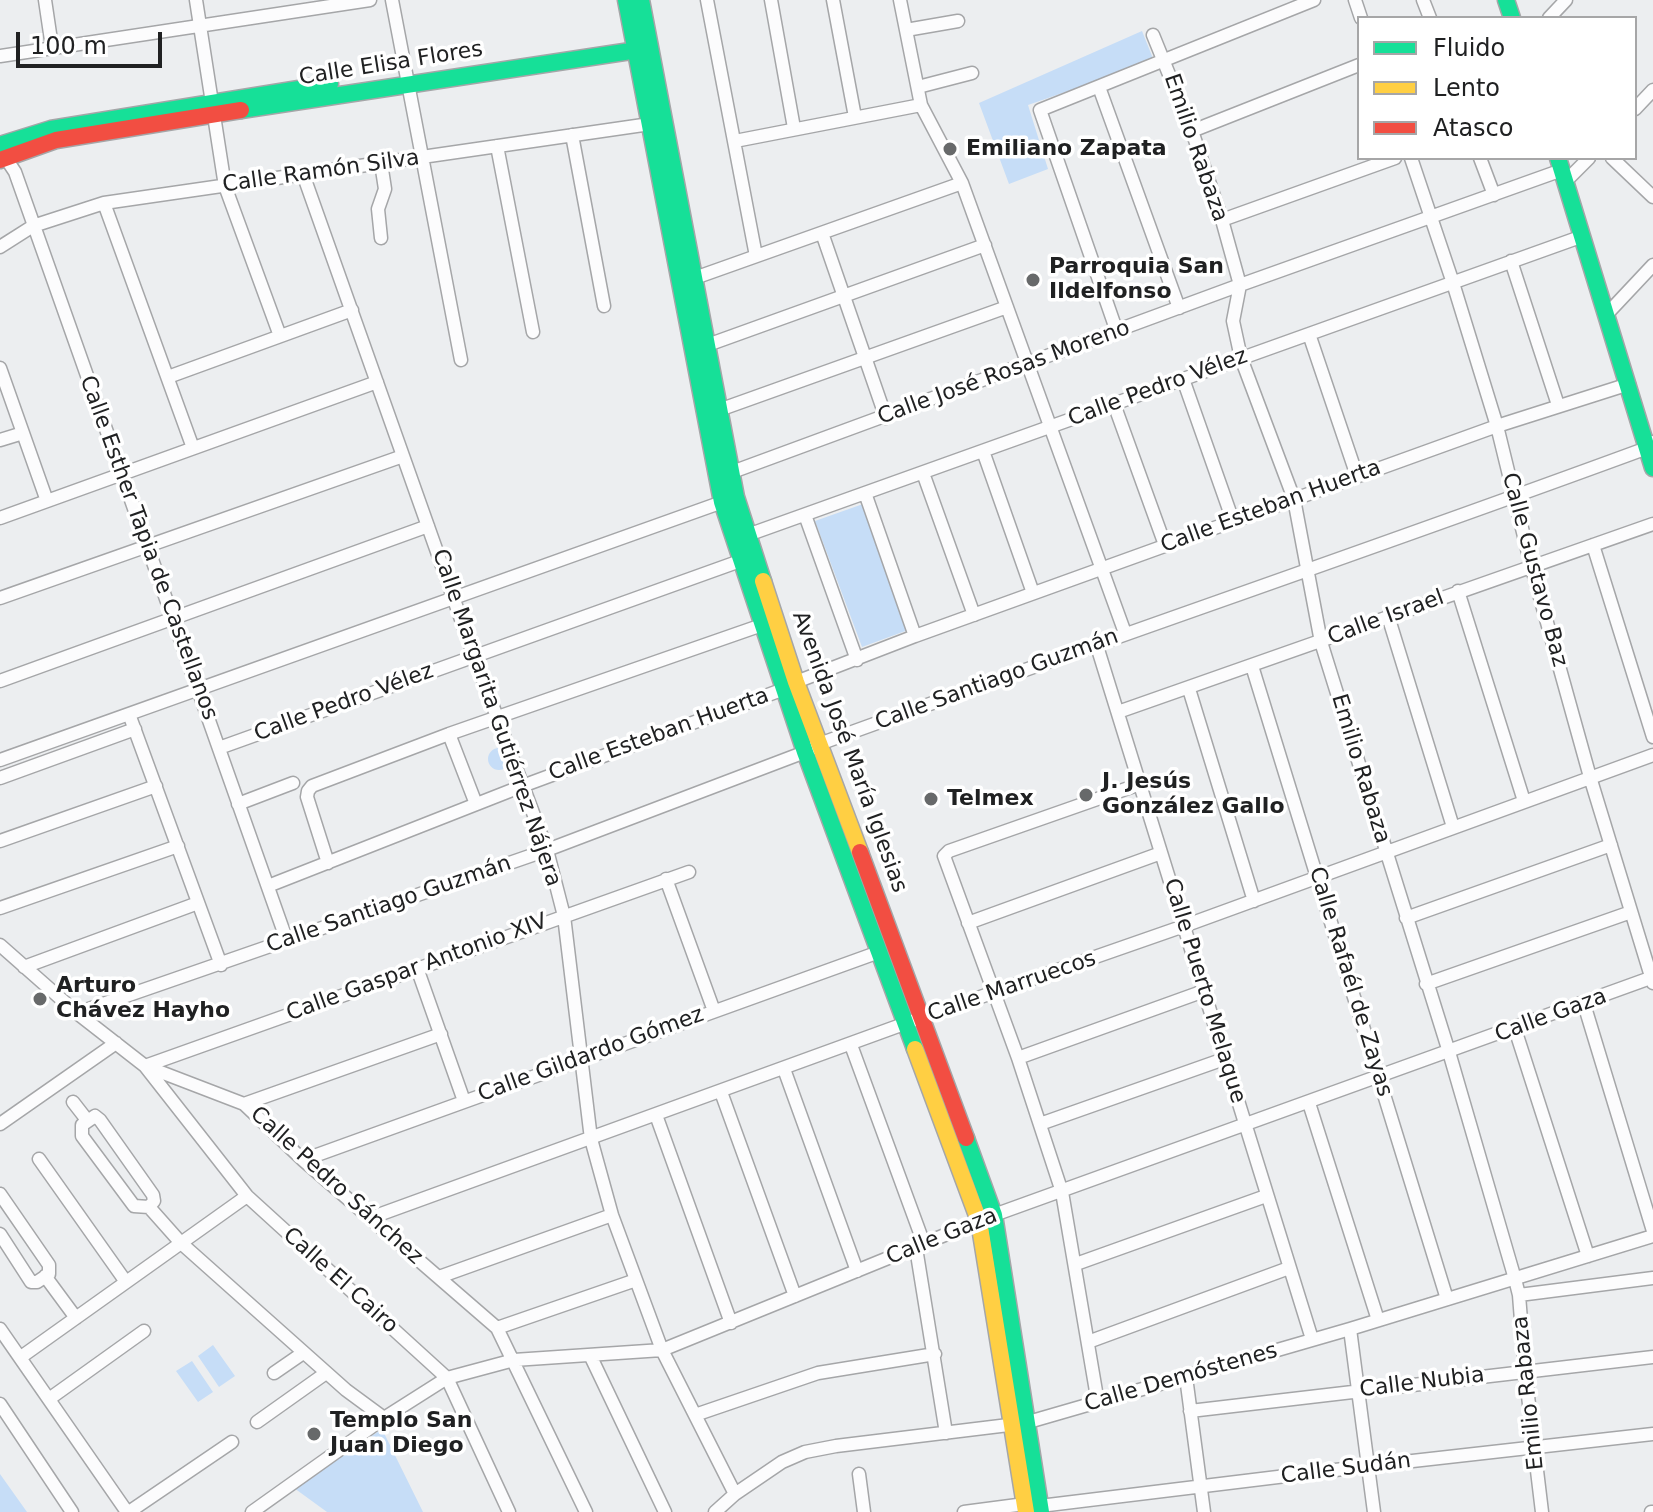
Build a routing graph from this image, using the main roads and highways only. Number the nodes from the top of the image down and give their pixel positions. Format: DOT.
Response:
graph roads {
  1 [pos="626,0"];
  2 [pos="641,0"];
  3 [pos="642,44"];
  4 [pos="1,153"];
  5 [pos="1562,170"];
  6 [pos="686,281"];
  7 [pos="700,348"];
  8 [pos="1650,445"];
  9 [pos="1653,468"];
  10 [pos="724,475"];
  11 [pos="740,538"];
  12 [pos="790,686"];
  13 [pos="986,1218"];
  14 [pos="1033,1509"];
  1 -- 3 [label="main road, Avenida José María Iglesias"];
  2 -- 3 [label="main road, Avenida José María Iglesias"];
  3 -- 4 [label="main road, Calle Elisa Flores"];
  3 -- 6 [label="main road, Avenida José María Iglesias"];
  3 -- 6 [label="main road, Avenida José María Iglesias"];
  5 -- 8 [label="main road"];
  6 -- 7 [label="main road, Avenida José María Iglesias"];
  7 -- 10 [label="main road, Avenida José María Iglesias"];
  7 -- 10 [label="main road, Avenida José María Iglesias"];
  8 -- 9 [label="main road"];
  10 -- 11 [label="main road, Avenida José María Iglesias"];
  11 -- 12 [label="main road, Avenida José María Iglesias"];
  11 -- 12 [label="main road, Avenida José María Iglesias"];
  12 -- 13 [label="main road, Avenida José María Iglesias"];
  12 -- 13 [label="main road, Avenida José María Iglesias"];
  13 -- 14 [label="main road, Avenida José María Iglesias"];
}
